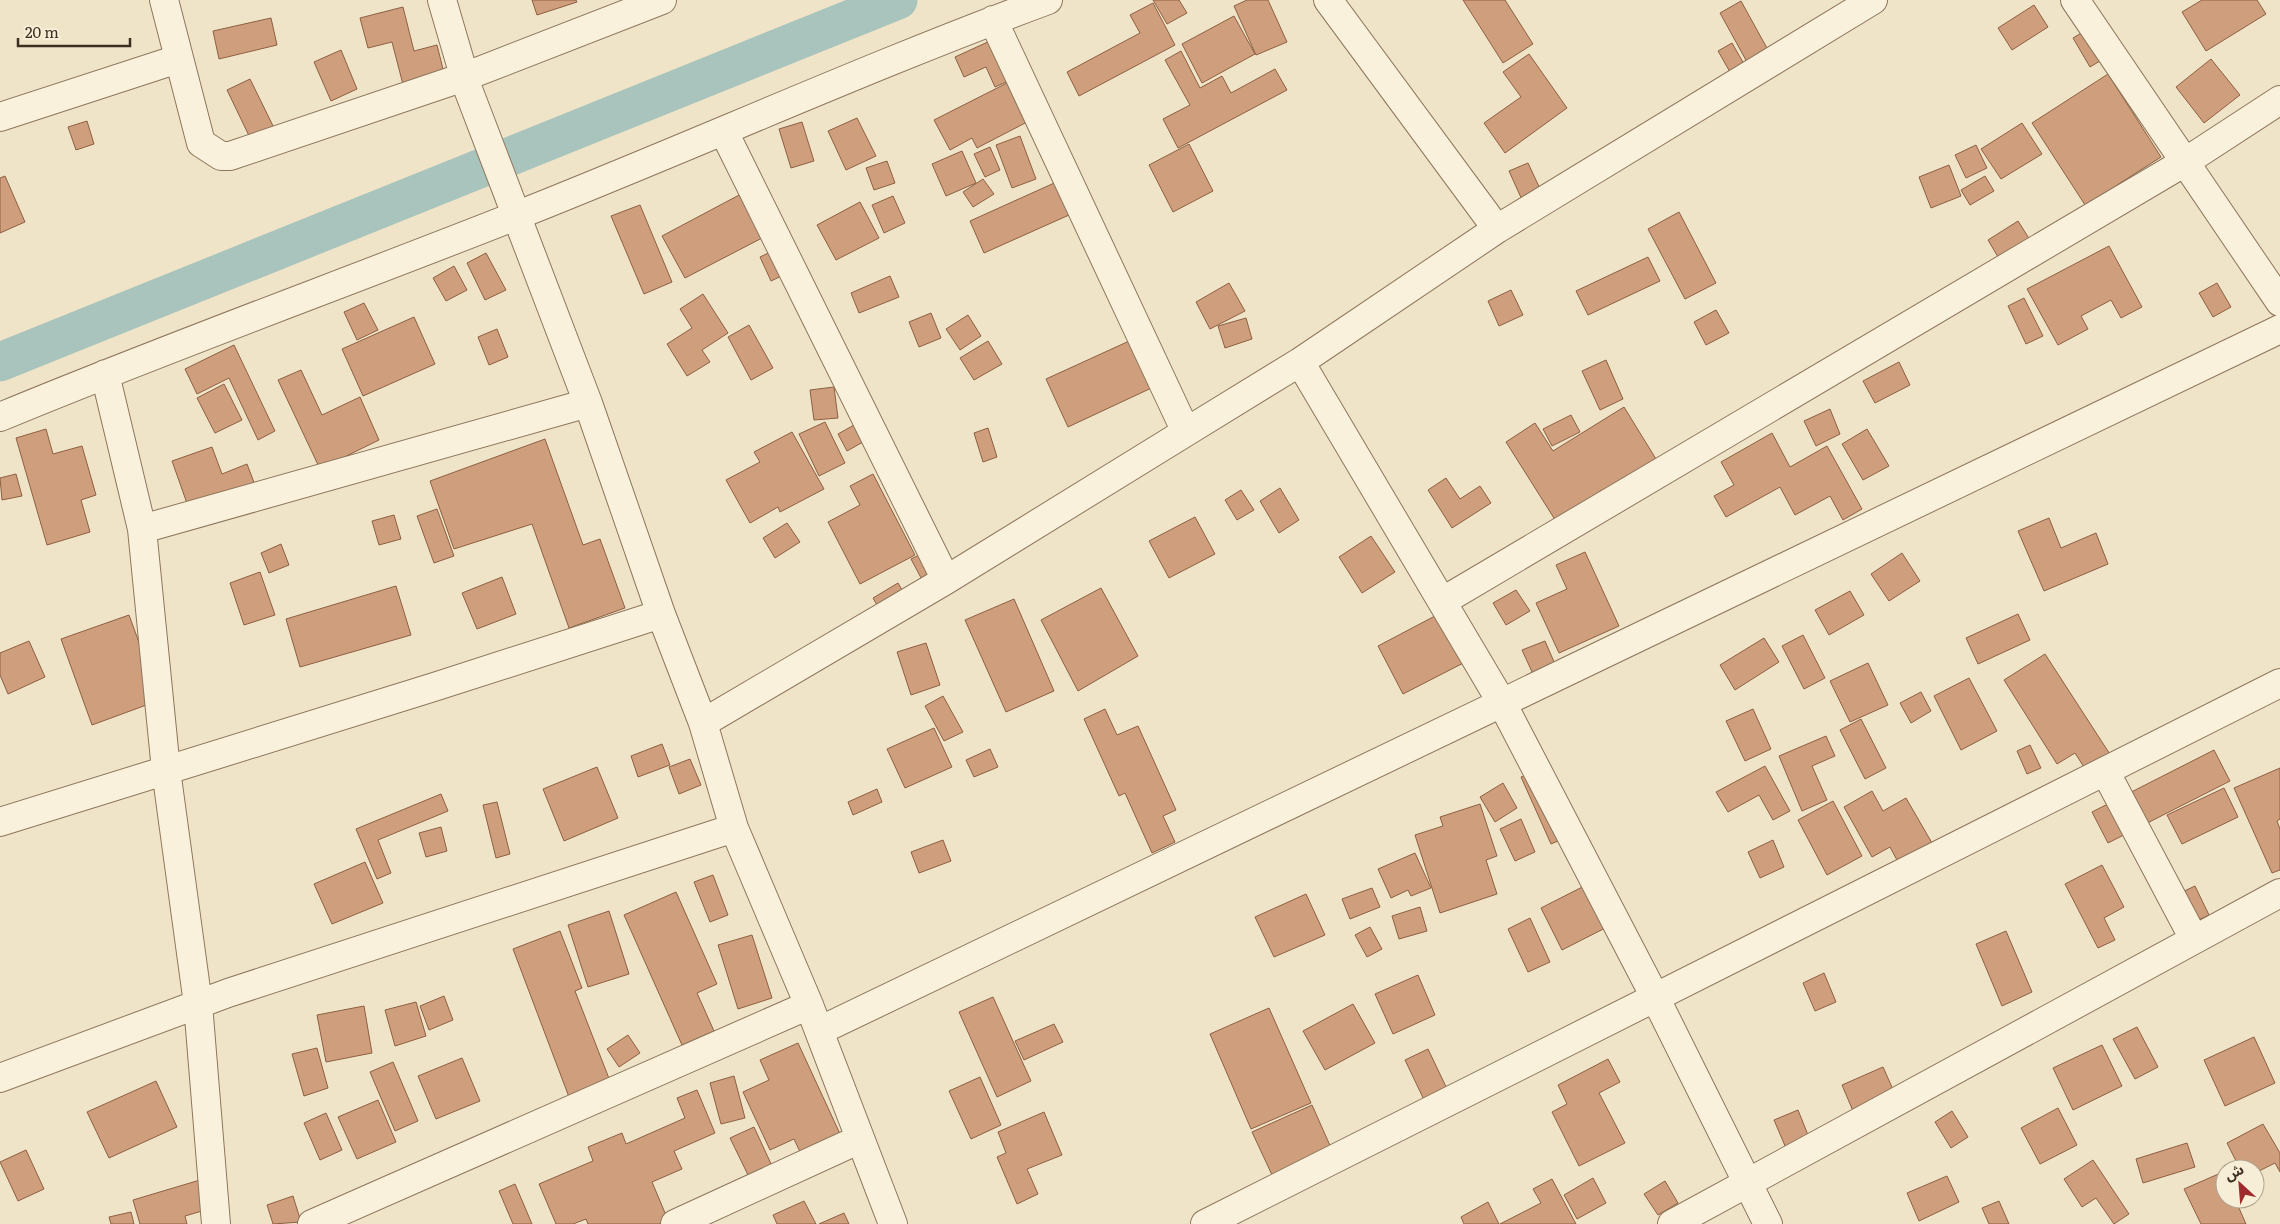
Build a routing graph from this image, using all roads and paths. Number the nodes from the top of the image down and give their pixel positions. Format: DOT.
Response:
graph roads {
  1 [pos="164,0"];
  2 [pos="442,0"];
  3 [pos="662,0"];
  4 [pos="1048,0"];
  5 [pos="1328,0"];
  6 [pos="1873,0"];
  7 [pos="2075,0"];
  8 [pos="993,20"];
  9 [pos="178,59"];
  10 [pos="466,83"];
  11 [pos="2280,100"];
  12 [pos="0,117"];
  13 [pos="724,132"];
  14 [pos="2185,162"];
  15 [pos="514,207"];
  16 [pos="1497,229"];
  17 [pos="2280,302"];
  18 [pos="2280,330"];
  19 [pos="1300,362"];
  20 [pos="105,374"];
  21 [pos="588,403"];
  22 [pos="0,417"];
  23 [pos="1186,432"];
  24 [pos="142,529"];
  25 [pos="946,580"];
  26 [pos="1443,601"];
  27 [pos="662,614"];
  28 [pos="2280,683"];
  29 [pos="1502,703"];
  30 [pos="703,722"];
  31 [pos="166,770"];
  32 [pos="2106,771"];
  33 [pos="0,822"];
  34 [pos="734,828"];
  35 [pos="2280,893"];
  36 [pos="2194,939"];
  37 [pos="1655,997"];
  38 [pos="198,1004"];
  39 [pos="810,1005"];
  40 [pos="819,1031"];
  41 [pos="0,1078"];
  42 [pos="860,1139"];
  43 [pos="1748,1183"];
  44 [pos="216,1224"];
  45 [pos="312,1224"];
  46 [pos="675,1224"];
  47 [pos="893,1224"];
  48 [pos="1205,1224"];
  49 [pos="1672,1224"];
  50 [pos="1768,1224"];
  1 -- 9 [label="street"];
  2 -- 10 [label="street"];
  3 -- 10 [label="street"];
  4 -- 8 [label="street"];
  5 -- 16 [label="street"];
  6 -- 16 [label="street"];
  7 -- 14 [label="street"];
  8 -- 13 [label="street"];
  8 -- 23 [label="street"];
  9 -- 10 [label="street"];
  9 -- 12 [label="street"];
  10 -- 15 [label="street"];
  11 -- 14 [label="street"];
  13 -- 15 [label="street"];
  13 -- 25 [label="street"];
  14 -- 17 [label="street"];
  14 -- 26 [label="street"];
  15 -- 20 [label="street"];
  15 -- 21 [label="street"];
  16 -- 19 [label="street"];
  18 -- 29 [label="street"];
  19 -- 23 [label="street"];
  19 -- 26 [label="street"];
  20 -- 22 [label="street"];
  20 -- 24 [label="street"];
  21 -- 24 [label="street"];
  21 -- 27 [label="street"];
  23 -- 25 [label="street"];
  24 -- 31 [label="street"];
  25 -- 30 [label="street"];
  26 -- 29 [label="street"];
  27 -- 30 [label="street"];
  27 -- 31 [label="street"];
  28 -- 32 [label="street"];
  29 -- 37 [label="street"];
  29 -- 40 [label="street"];
  30 -- 34 [label="street"];
  31 -- 33 [label="street"];
  31 -- 38 [label="street"];
  32 -- 36 [label="street"];
  32 -- 37 [label="street"];
  34 -- 38 [label="street"];
  34 -- 39 [label="street"];
  35 -- 36 [label="street"];
  36 -- 43 [label="street"];
  37 -- 43 [label="street"];
  37 -- 48 [label="street"];
  38 -- 41 [label="street"];
  38 -- 44 [label="street"];
  39 -- 40 [label="street"];
  39 -- 45 [label="street"];
  40 -- 42 [label="street"];
  42 -- 46 [label="street"];
  42 -- 47 [label="street"];
  43 -- 49 [label="street"];
  43 -- 50 [label="street"];
}
